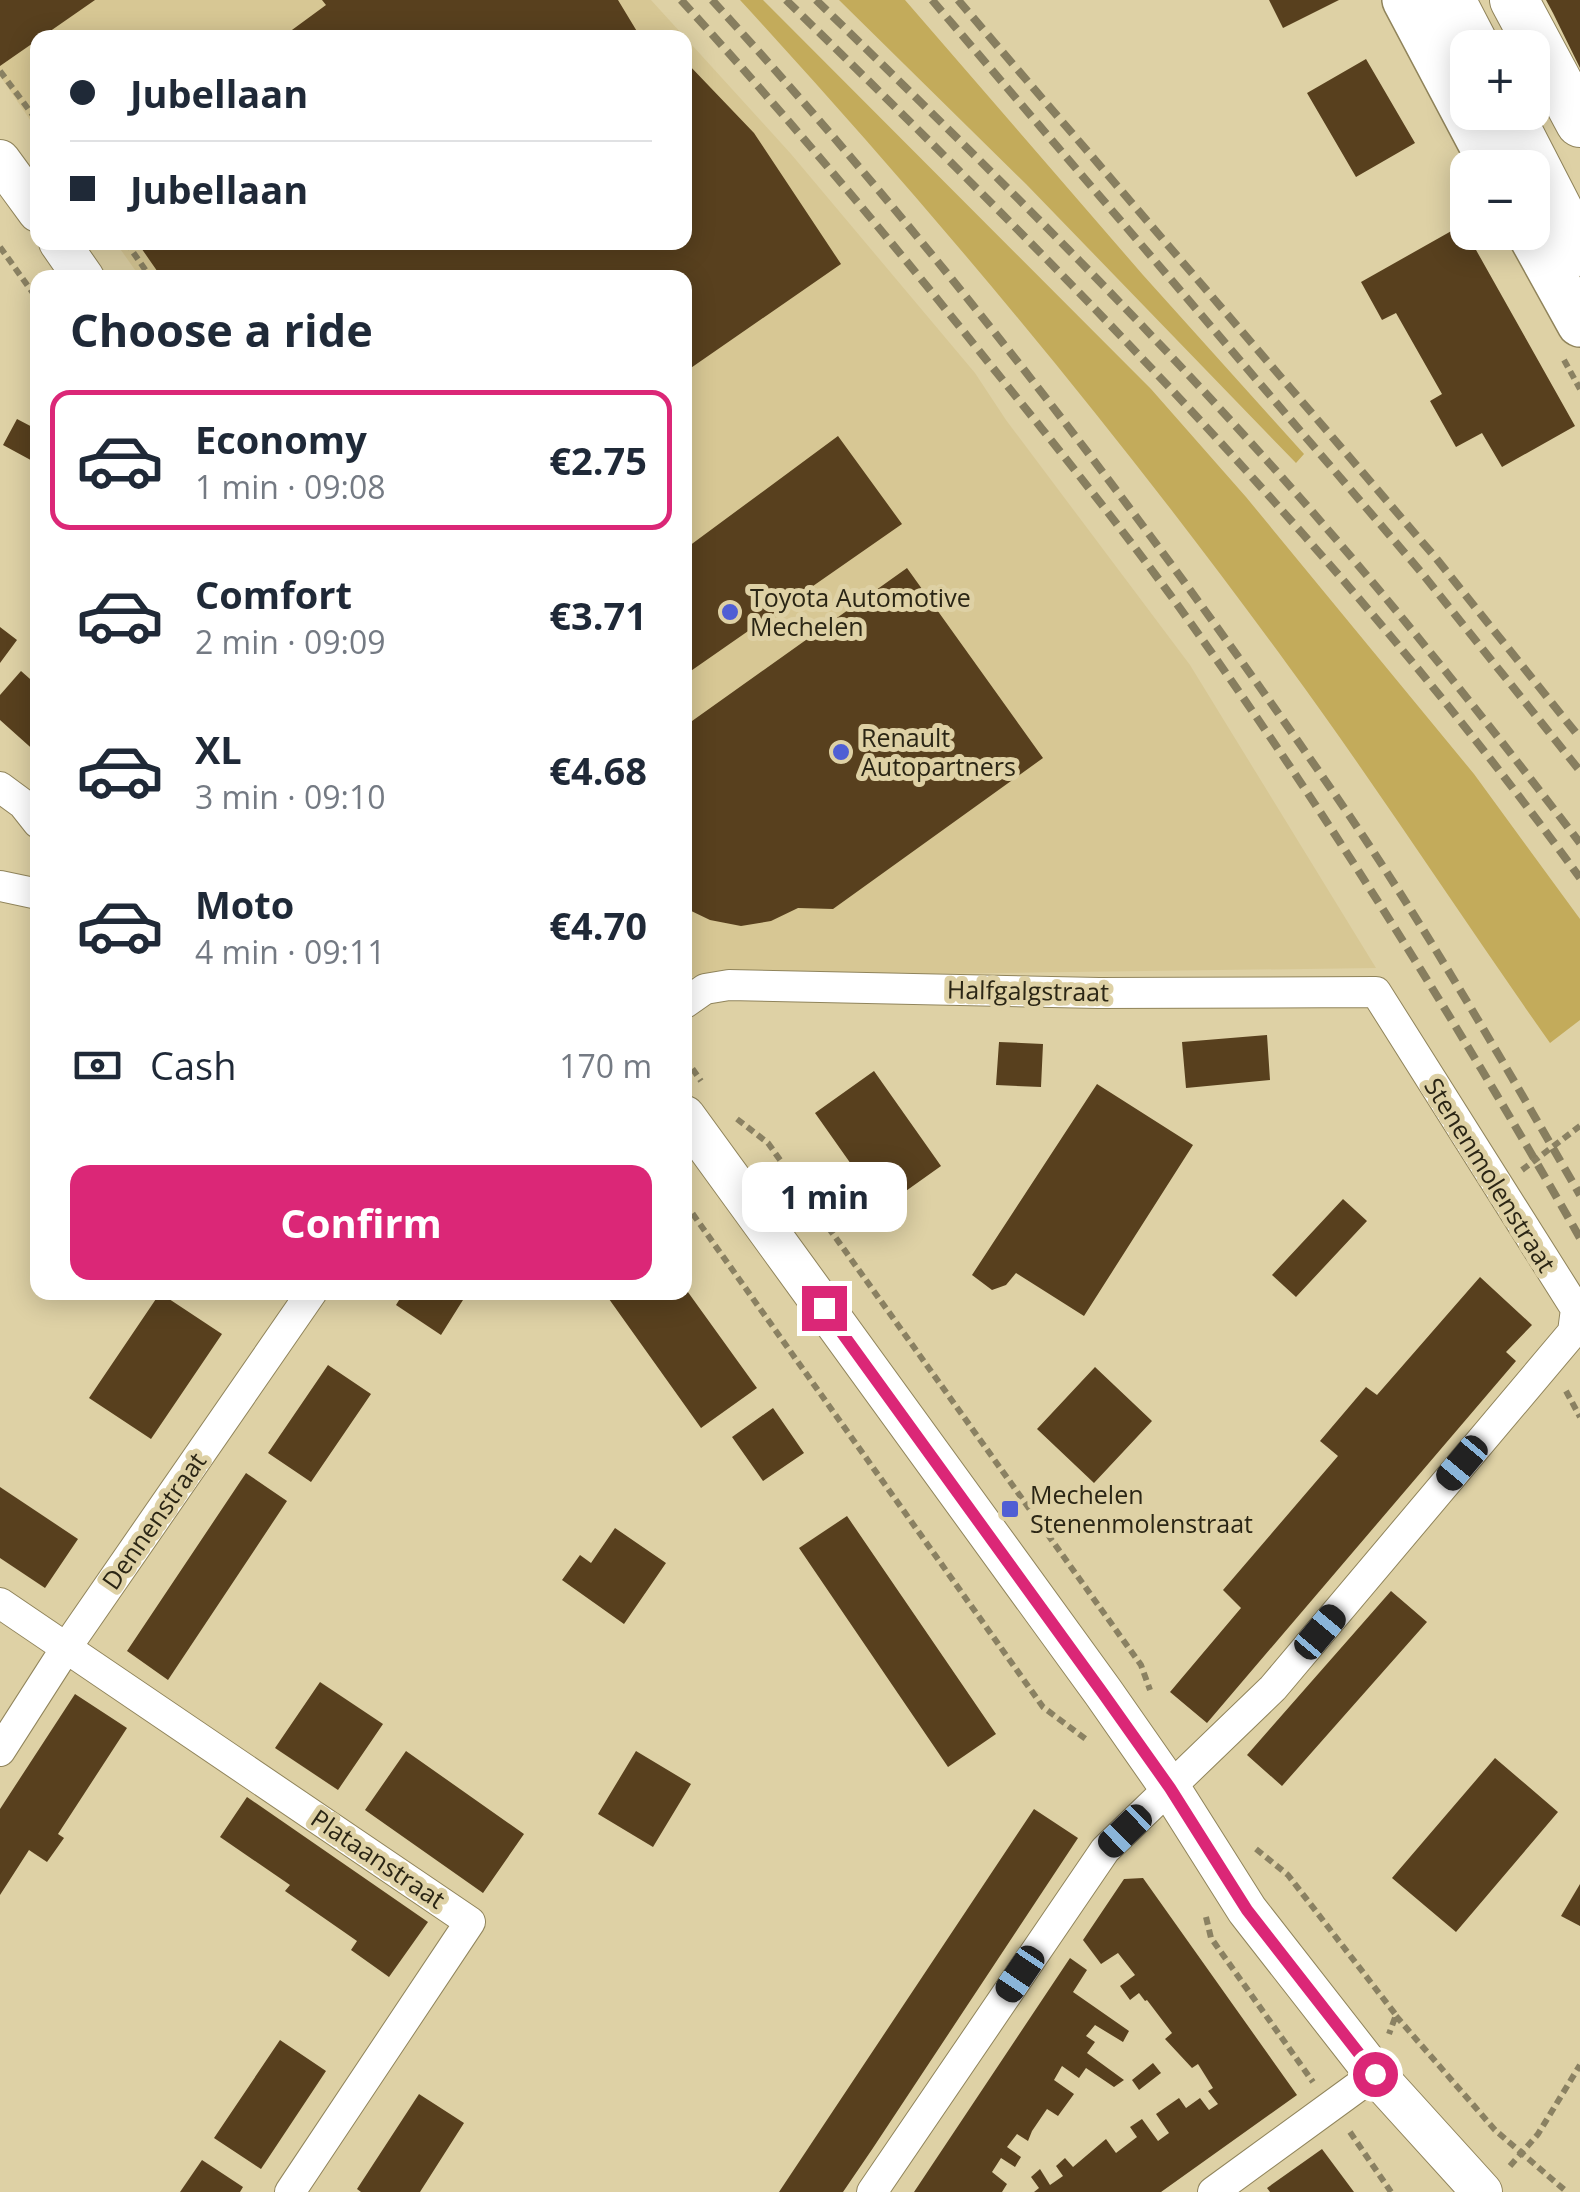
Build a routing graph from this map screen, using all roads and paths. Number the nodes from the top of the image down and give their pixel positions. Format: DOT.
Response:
graph roads {
  1 [pos="1405,0"];
  2 [pos="1451,0"];
  3 [pos="1514,0"];
  4 [pos="1467,30"];
  5 [pos="0,71"];
  6 [pos="30,111"];
  7 [pos="1580,123"];
  8 [pos="1514,130"];
  9 [pos="1484,150"];
  10 [pos="0,160"];
  11 [pos="30,201"];
  12 [pos="0,247"];
  13 [pos="1552,251"];
  14 [pos="30,289"];
  15 [pos="1580,324"];
  16 [pos="0,786"];
  17 [pos="30,813"];
  18 [pos="0,886"];
  19 [pos="30,892"];
  20 [pos="1376,992"];
  21 [pos="692,999"];
  22 [pos="696,1103"];
  23 [pos="730,1114"];
  24 [pos="1580,1126"];
  25 [pos="1498,1189"];
  26 [pos="692,1213"];
  27 [pos="306,1300"];
  28 [pos="0,1603"];
  29 [pos="66,1648"];
  30 [pos="1153,1697"];
  31 [pos="1093,1744"];
  32 [pos="0,1751"];
  33 [pos="1170,1788"];
  34 [pos="1249,1841"];
  35 [pos="1396,2015"];
  36 [pos="1580,2065"];
  37 [pos="1375,2074"];
  38 [pos="1332,2107"];
  39 [pos="1522,2154"];
  40 [pos="290,2192"];
  41 [pos="872,2192"];
  42 [pos="1213,2192"];
  43 [pos="1391,2192"];
  44 [pos="1482,2192"];
  45 [pos="1566,2192"];
  1 -- 9 [label="main road"];
  2 -- 4 [label="highway"];
  3 -- 7 [label="highway"];
  5 -- 6 [label="path"];
  8 -- 13 [label="highway"];
  10 -- 11 [label="main road"];
  12 -- 14 [label="path"];
  13 -- 15 [label="main road"];
  16 -- 17 [label="street"];
  18 -- 19 [label="street"];
  20 -- 21 [label="street, Halfgalgstraat"];
  20 -- 25 [label="street, Stenenmolenstraat"];
  22 -- 33 [label="main road"];
  23 -- 30 [label="path"];
  24 -- 25 [label="path"];
  25 -- 33 [label="street, Stenenmolenstraat"];
  26 -- 31 [label="path"];
  27 -- 29 [label="street, Dennenstraat"];
  28 -- 29 [label="street"];
  29 -- 32 [label="street, Dennenstraat"];
  29 -- 40 [label="street, Plataanstraat"];
  33 -- 37 [label="main road"];
  33 -- 41 [label="street, Stenenmolenstraat"];
  34 -- 35 [label="path"];
  35 -- 37 [label="path"];
  35 -- 39 [label="path"];
  36 -- 39 [label="path"];
  37 -- 38 [label="street"];
  37 -- 44 [label="main road"];
  38 -- 42 [label="street"];
  38 -- 43 [label="path"];
  39 -- 45 [label="path"];
}
